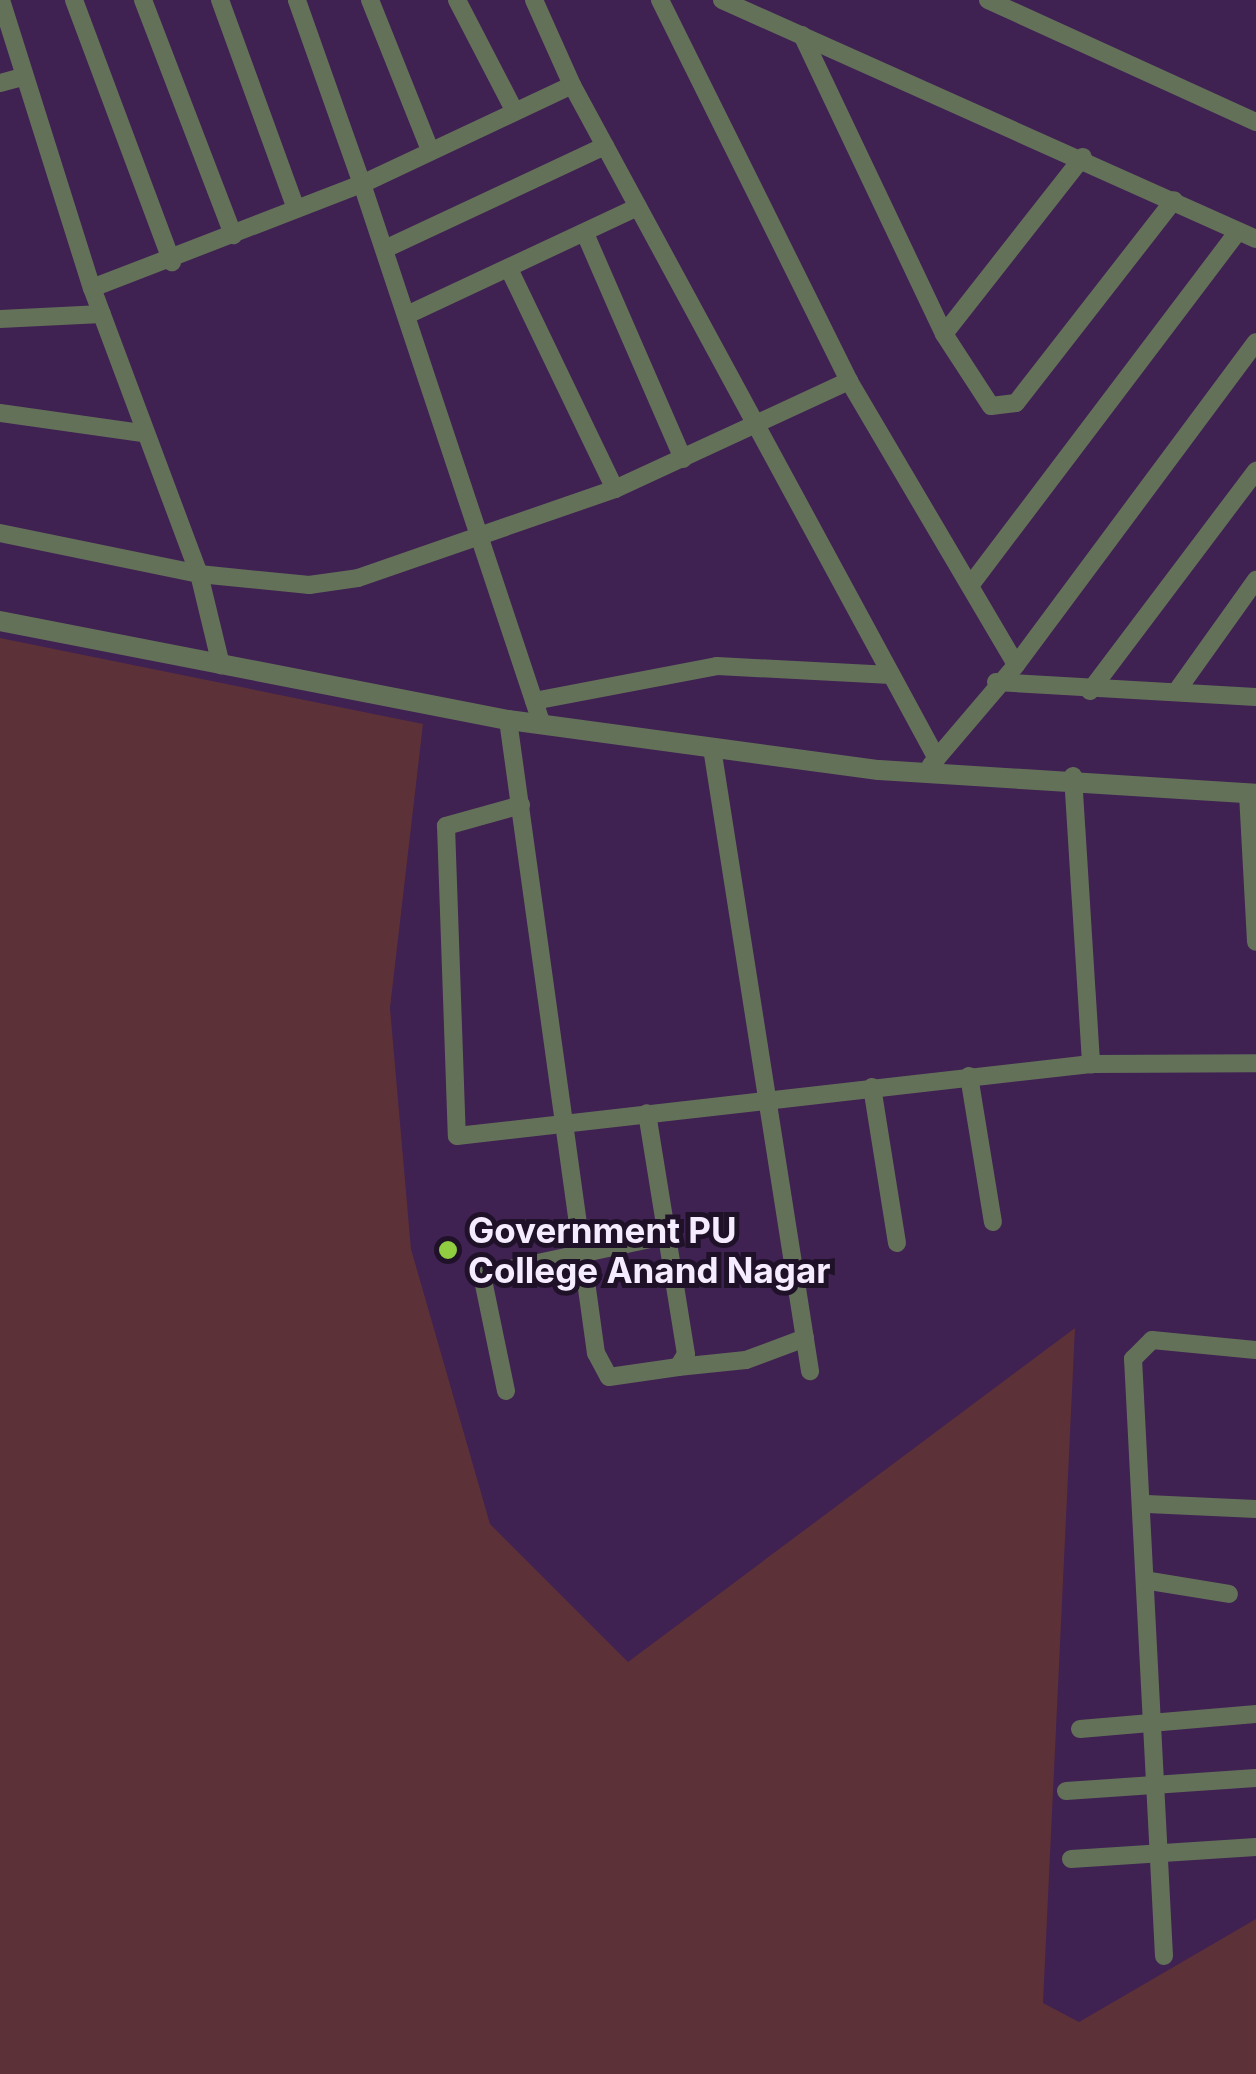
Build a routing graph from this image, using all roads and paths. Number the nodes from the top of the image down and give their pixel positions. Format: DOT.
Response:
graph roads {
  1 [pos="1,0"];
  2 [pos="74,0"];
  3 [pos="143,0"];
  4 [pos="220,0"];
  5 [pos="297,0"];
  6 [pos="370,0"];
  7 [pos="458,0"];
  8 [pos="534,0"];
  9 [pos="660,0"];
  10 [pos="722,0"];
  11 [pos="988,0"];
  12 [pos="802,34"];
  13 [pos="23,77"];
  14 [pos="0,83"];
  15 [pos="572,85"];
  16 [pos="514,110"];
  17 [pos="1256,122"];
  18 [pos="605,146"];
  19 [pos="430,150"];
  20 [pos="1082,157"];
  21 [pos="362,184"];
  22 [pos="1174,200"];
  23 [pos="638,208"];
  24 [pos="296,210"];
  25 [pos="233,235"];
  26 [pos="1247,235"];
  27 [pos="587,238"];
  28 [pos="386,249"];
  29 [pos="172,262"];
  30 [pos="510,272"];
  31 [pos="92,288"];
  32 [pos="102,314"];
  33 [pos="406,315"];
  34 [pos="0,319"];
  35 [pos="944,334"];
  36 [pos="1256,342"];
  37 [pos="850,381"];
  38 [pos="0,413"];
  39 [pos="756,427"];
  40 [pos="143,434"];
  41 [pos="683,459"];
  42 [pos="1256,472"];
  43 [pos="614,489"];
  44 [pos="0,533"];
  45 [pos="477,539"];
  46 [pos="200,574"];
  47 [pos="1256,580"];
  48 [pos="972,583"];
  49 [pos="0,621"];
  50 [pos="220,664"];
  51 [pos="1016,665"];
  52 [pos="891,675"];
  53 [pos="996,682"];
  54 [pos="1090,690"];
  55 [pos="1176,692"];
  56 [pos="1256,697"];
  57 [pos="534,700"];
  58 [pos="508,720"];
  59 [pos="542,724"];
  60 [pos="712,748"];
  61 [pos="930,766"];
  62 [pos="1073,776"];
  63 [pos="1252,794"];
  64 [pos="521,806"];
  65 [pos="1256,942"];
  66 [pos="1256,1062"];
  67 [pos="1092,1064"];
  68 [pos="968,1076"];
  69 [pos="872,1088"];
  70 [pos="761,1096"];
  71 [pos="647,1113"];
  72 [pos="571,1124"];
  73 [pos="993,1222"];
  74 [pos="668,1236"];
  75 [pos="897,1242"];
  76 [pos="582,1254"];
  77 [pos="806,1338"];
  78 [pos="1256,1350"];
  79 [pos="678,1367"];
  80 [pos="810,1371"];
  81 [pos="506,1390"];
  82 [pos="1147,1504"];
  83 [pos="1256,1509"];
  84 [pos="1150,1581"];
  85 [pos="1229,1594"];
  86 [pos="1256,1714"];
  87 [pos="1154,1721"];
  88 [pos="1080,1729"];
  89 [pos="1256,1778"];
  90 [pos="1156,1786"];
  91 [pos="1066,1791"];
  92 [pos="1256,1847"];
  93 [pos="1160,1855"];
  94 [pos="1070,1859"];
  95 [pos="1164,1956"];
  1 -- 13 [label="street"];
  2 -- 29 [label="street"];
  3 -- 25 [label="street"];
  4 -- 24 [label="street"];
  5 -- 21 [label="street"];
  6 -- 19 [label="street"];
  7 -- 16 [label="street"];
  8 -- 15 [label="street"];
  9 -- 37 [label="street"];
  10 -- 12 [label="street"];
  11 -- 17 [label="street"];
  12 -- 20 [label="street"];
  12 -- 35 [label="street"];
  13 -- 14 [label="street"];
  13 -- 31 [label="street"];
  15 -- 16 [label="street"];
  15 -- 18 [label="street"];
  16 -- 19 [label="street"];
  18 -- 23 [label="street"];
  18 -- 28 [label="street"];
  19 -- 21 [label="street"];
  20 -- 22 [label="street"];
  20 -- 35 [label="street"];
  21 -- 24 [label="street"];
  21 -- 28 [label="street"];
  22 -- 26 [label="street"];
  22 -- 35 [label="street"];
  23 -- 27 [label="street"];
  23 -- 39 [label="street"];
  24 -- 25 [label="street"];
  25 -- 29 [label="street"];
  26 -- 48 [label="street"];
  27 -- 30 [label="street"];
  27 -- 41 [label="street"];
  28 -- 33 [label="street"];
  29 -- 31 [label="street"];
  30 -- 33 [label="street"];
  30 -- 43 [label="street"];
  31 -- 32 [label="street"];
  32 -- 34 [label="street"];
  32 -- 40 [label="street"];
  33 -- 45 [label="street"];
  36 -- 51 [label="street"];
  37 -- 39 [label="street"];
  37 -- 48 [label="street"];
  38 -- 40 [label="street"];
  39 -- 41 [label="street"];
  39 -- 52 [label="street"];
  40 -- 46 [label="street"];
  41 -- 43 [label="street"];
  42 -- 54 [label="street"];
  43 -- 45 [label="street"];
  44 -- 46 [label="street"];
  45 -- 46 [label="street"];
  45 -- 57 [label="street"];
  46 -- 50 [label="street"];
  47 -- 55 [label="street"];
  48 -- 51 [label="street"];
  49 -- 50 [label="street"];
  50 -- 58 [label="street"];
  51 -- 53 [label="street"];
  52 -- 57 [label="street"];
  52 -- 61 [label="street"];
  53 -- 54 [label="street"];
  53 -- 61 [label="street"];
  54 -- 55 [label="street"];
  55 -- 56 [label="street"];
  57 -- 59 [label="street"];
  58 -- 59 [label="street"];
  58 -- 64 [label="street"];
  59 -- 60 [label="street"];
  60 -- 61 [label="street"];
  60 -- 70 [label="street"];
  61 -- 62 [label="street"];
  62 -- 63 [label="street"];
  62 -- 67 [label="street"];
  63 -- 65 [label="street"];
  64 -- 72 [label="street"];
  64 -- 72 [label="street"];
  66 -- 67 [label="street"];
  67 -- 68 [label="street"];
  68 -- 69 [label="street"];
  68 -- 73 [label="street"];
  69 -- 70 [label="street"];
  69 -- 75 [label="street"];
  70 -- 71 [label="street"];
  70 -- 77 [label="street"];
  71 -- 72 [label="street"];
  71 -- 74 [label="street"];
  72 -- 76 [label="street"];
  74 -- 76 [label="street"];
  74 -- 79 [label="street"];
  76 -- 79 [label="street"];
  76 -- 81 [label="street"];
  77 -- 79 [label="street"];
  77 -- 80 [label="street"];
  78 -- 82 [label="street"];
  82 -- 83 [label="street"];
  82 -- 84 [label="street"];
  84 -- 85 [label="street"];
  84 -- 87 [label="street"];
  86 -- 87 [label="street"];
  87 -- 88 [label="street"];
  87 -- 90 [label="street"];
  89 -- 90 [label="street"];
  90 -- 91 [label="street"];
  90 -- 93 [label="street"];
  92 -- 93 [label="street"];
  93 -- 94 [label="street"];
  93 -- 95 [label="street"];
}
